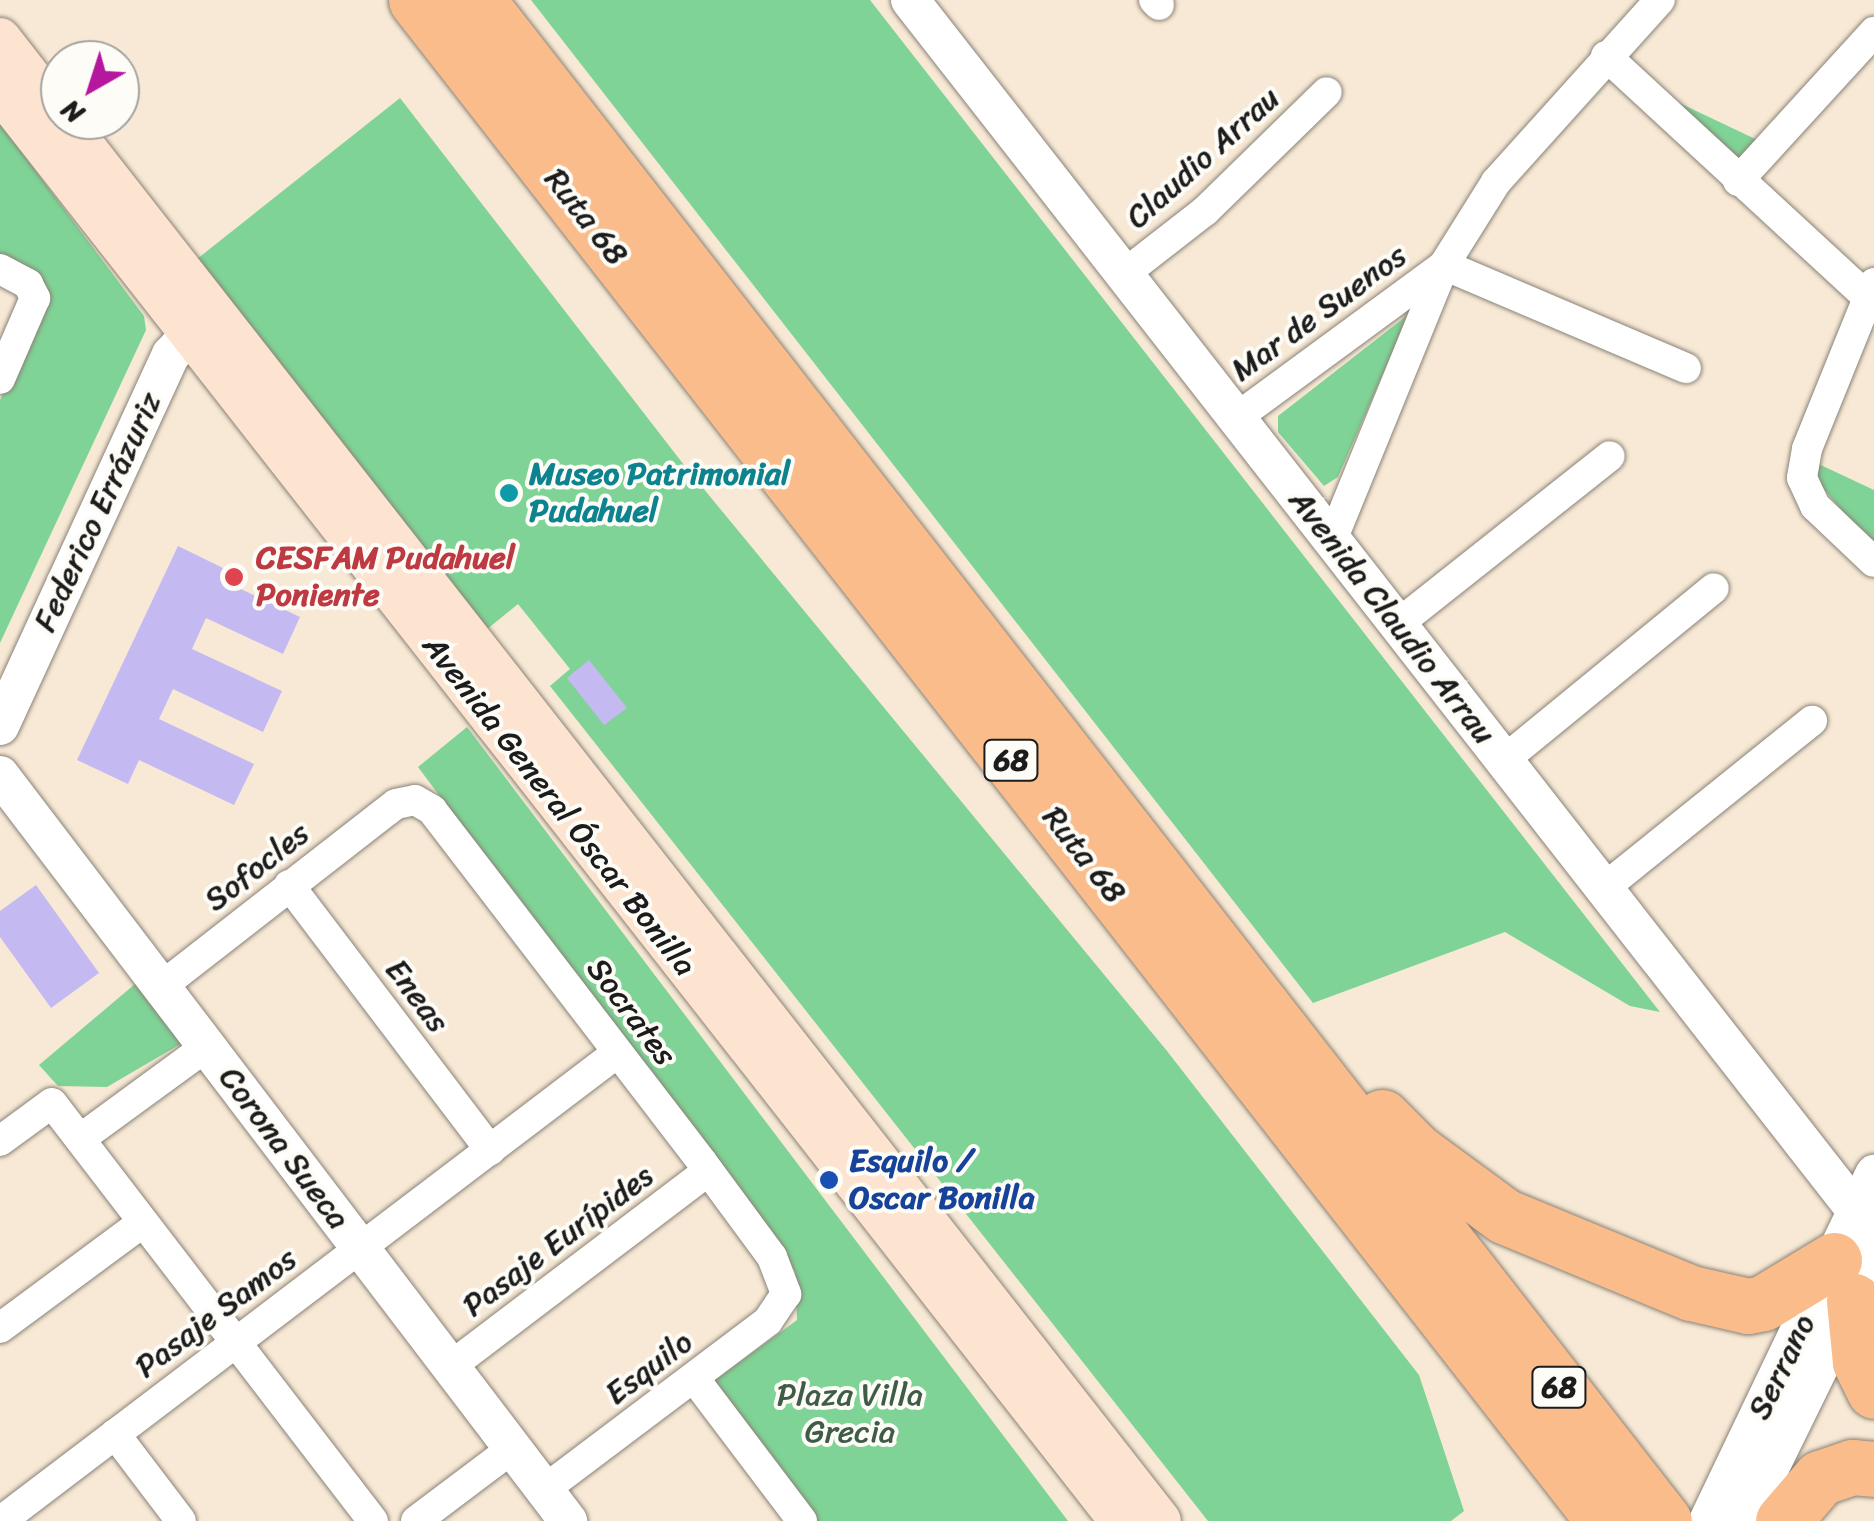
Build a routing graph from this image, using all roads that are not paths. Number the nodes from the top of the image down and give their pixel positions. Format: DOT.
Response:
graph roads {
  1 [pos="416,0"];
  2 [pos="476,0"];
  3 [pos="910,0"];
  4 [pos="1660,0"];
  5 [pos="1874,32"];
  6 [pos="0,39"];
  7 [pos="1606,56"];
  8 [pos="0,90"];
  9 [pos="40,90"];
  10 [pos="1328,92"];
  11 [pos="77,140"];
  12 [pos="1738,181"];
  13 [pos="1444,265"];
  14 [pos="0,269"];
  15 [pos="1124,274"];
  16 [pos="1869,288"];
  17 [pos="200,319"];
  18 [pos="1686,368"];
  19 [pos="0,379"];
  20 [pos="1236,418"];
  21 [pos="1610,456"];
  22 [pos="1332,540"];
  23 [pos="1874,562"];
  24 [pos="1714,588"];
  25 [pos="1398,624"];
  26 [pos="1812,720"];
  27 [pos="0,726"];
  28 [pos="1504,760"];
  29 [pos="0,774"];
  30 [pos="396,804"];
  31 [pos="1148,858"];
  32 [pos="289,886"];
  33 [pos="1604,888"];
  34 [pos="162,986"];
  35 [pos="207,1046"];
  36 [pos="617,1052"];
  37 [pos="80,1139"];
  38 [pos="0,1141"];
  39 [pos="490,1150"];
  40 [pos="708,1171"];
  41 [pos="1874,1174"];
  42 [pos="144,1222"];
  43 [pos="360,1248"];
  44 [pos="1859,1253"];
  45 [pos="786,1294"];
  46 [pos="0,1328"];
  47 [pos="236,1342"];
  48 [pos="451,1366"];
  49 [pos="694,1378"];
  50 [pos="1874,1391"];
  51 [pos="115,1434"];
  52 [pos="513,1448"];
  53 [pos="1874,1470"];
  54 [pos="544,1490"];
  55 [pos="1724,1513"];
  56 [pos="1,1521"];
  57 [pos="181,1521"];
  58 [pos="373,1521"];
  59 [pos="416,1521"];
  60 [pos="568,1521"];
  61 [pos="802,1521"];
  62 [pos="1121,1521"];
  63 [pos="1160,1521"];
  64 [pos="1604,1521"];
  65 [pos="1664,1521"];
  66 [pos="1784,1521"];
  1 -- 64 [label="highway, Ruta 68 / 68"];
  2 -- 31 [label="highway, Ruta 68 / 68"];
  3 -- 15 [label="street, Avenida Claudio Arrau"];
  4 -- 7 [label="street, Mar de Suenos"];
  5 -- 12 [label="street"];
  6 -- 9 [label="main road, Avenida General Óscar Bonilla"];
  7 -- 12 [label="street"];
  7 -- 13 [label="street, Mar de Suenos"];
  8 -- 17 [label="main road, Avenida General Óscar Bonilla"];
  10 -- 15 [label="street, Claudio Arrau"];
  11 -- 17 [label="main road, Avenida General Óscar Bonilla"];
  12 -- 16 [label="street"];
  13 -- 18 [label="street"];
  13 -- 20 [label="street, Mar de Suenos"];
  13 -- 22 [label="street, Mar de Suenos"];
  14 -- 19 [label="street"];
  15 -- 20 [label="street, Avenida Claudio Arrau"];
  16 -- 23 [label="street"];
  17 -- 27 [label="street, Federico Errázuriz"];
  17 -- 62 [label="main road, Avenida General Óscar Bonilla"];
  17 -- 63 [label="main road, Avenida General Óscar Bonilla"];
  20 -- 22 [label="street, Avenida Claudio Arrau"];
  21 -- 25 [label="street"];
  22 -- 25 [label="street, Avenida Claudio Arrau"];
  24 -- 28 [label="street"];
  25 -- 28 [label="street, Avenida Claudio Arrau"];
  26 -- 33 [label="street"];
  28 -- 33 [label="street, Avenida Claudio Arrau"];
  29 -- 34 [label="street, Corona Sueca"];
  30 -- 32 [label="street, Sofocles"];
  30 -- 36 [label="street, Socrates"];
  31 -- 44 [label="highway"];
  31 -- 65 [label="highway, Ruta 68 / 68"];
  32 -- 34 [label="street, Sofocles"];
  32 -- 39 [label="street, Eneas"];
  33 -- 44 [label="street, Avenida Claudio Arrau"];
  34 -- 35 [label="street, Corona Sueca"];
  35 -- 37 [label="street"];
  35 -- 43 [label="street, Corona Sueca"];
  36 -- 39 [label="street, Pasaje Samos"];
  36 -- 40 [label="street, Socrates"];
  37 -- 38 [label="street"];
  37 -- 42 [label="street"];
  39 -- 43 [label="street, Pasaje Samos"];
  40 -- 45 [label="street, Socrates"];
  40 -- 48 [label="street, Pasaje Eurípides"];
  41 -- 44 [label="street, Serrano"];
  42 -- 46 [label="street"];
  42 -- 47 [label="street"];
  43 -- 47 [label="street, Pasaje Samos"];
  43 -- 48 [label="street, Corona Sueca"];
  44 -- 50 [label="highway"];
  44 -- 55 [label="street, Serrano"];
  45 -- 49 [label="street, Esquilo"];
  47 -- 51 [label="street, Pasaje Samos"];
  47 -- 58 [label="street"];
  48 -- 52 [label="street, Corona Sueca"];
  49 -- 54 [label="street, Esquilo"];
  49 -- 61 [label="street"];
  51 -- 56 [label="street, Pasaje Samos"];
  51 -- 57 [label="street"];
  52 -- 54 [label="street, Corona Sueca"];
  52 -- 59 [label="street"];
  53 -- 66 [label="highway"];
  54 -- 60 [label="street, Corona Sueca"];
}
